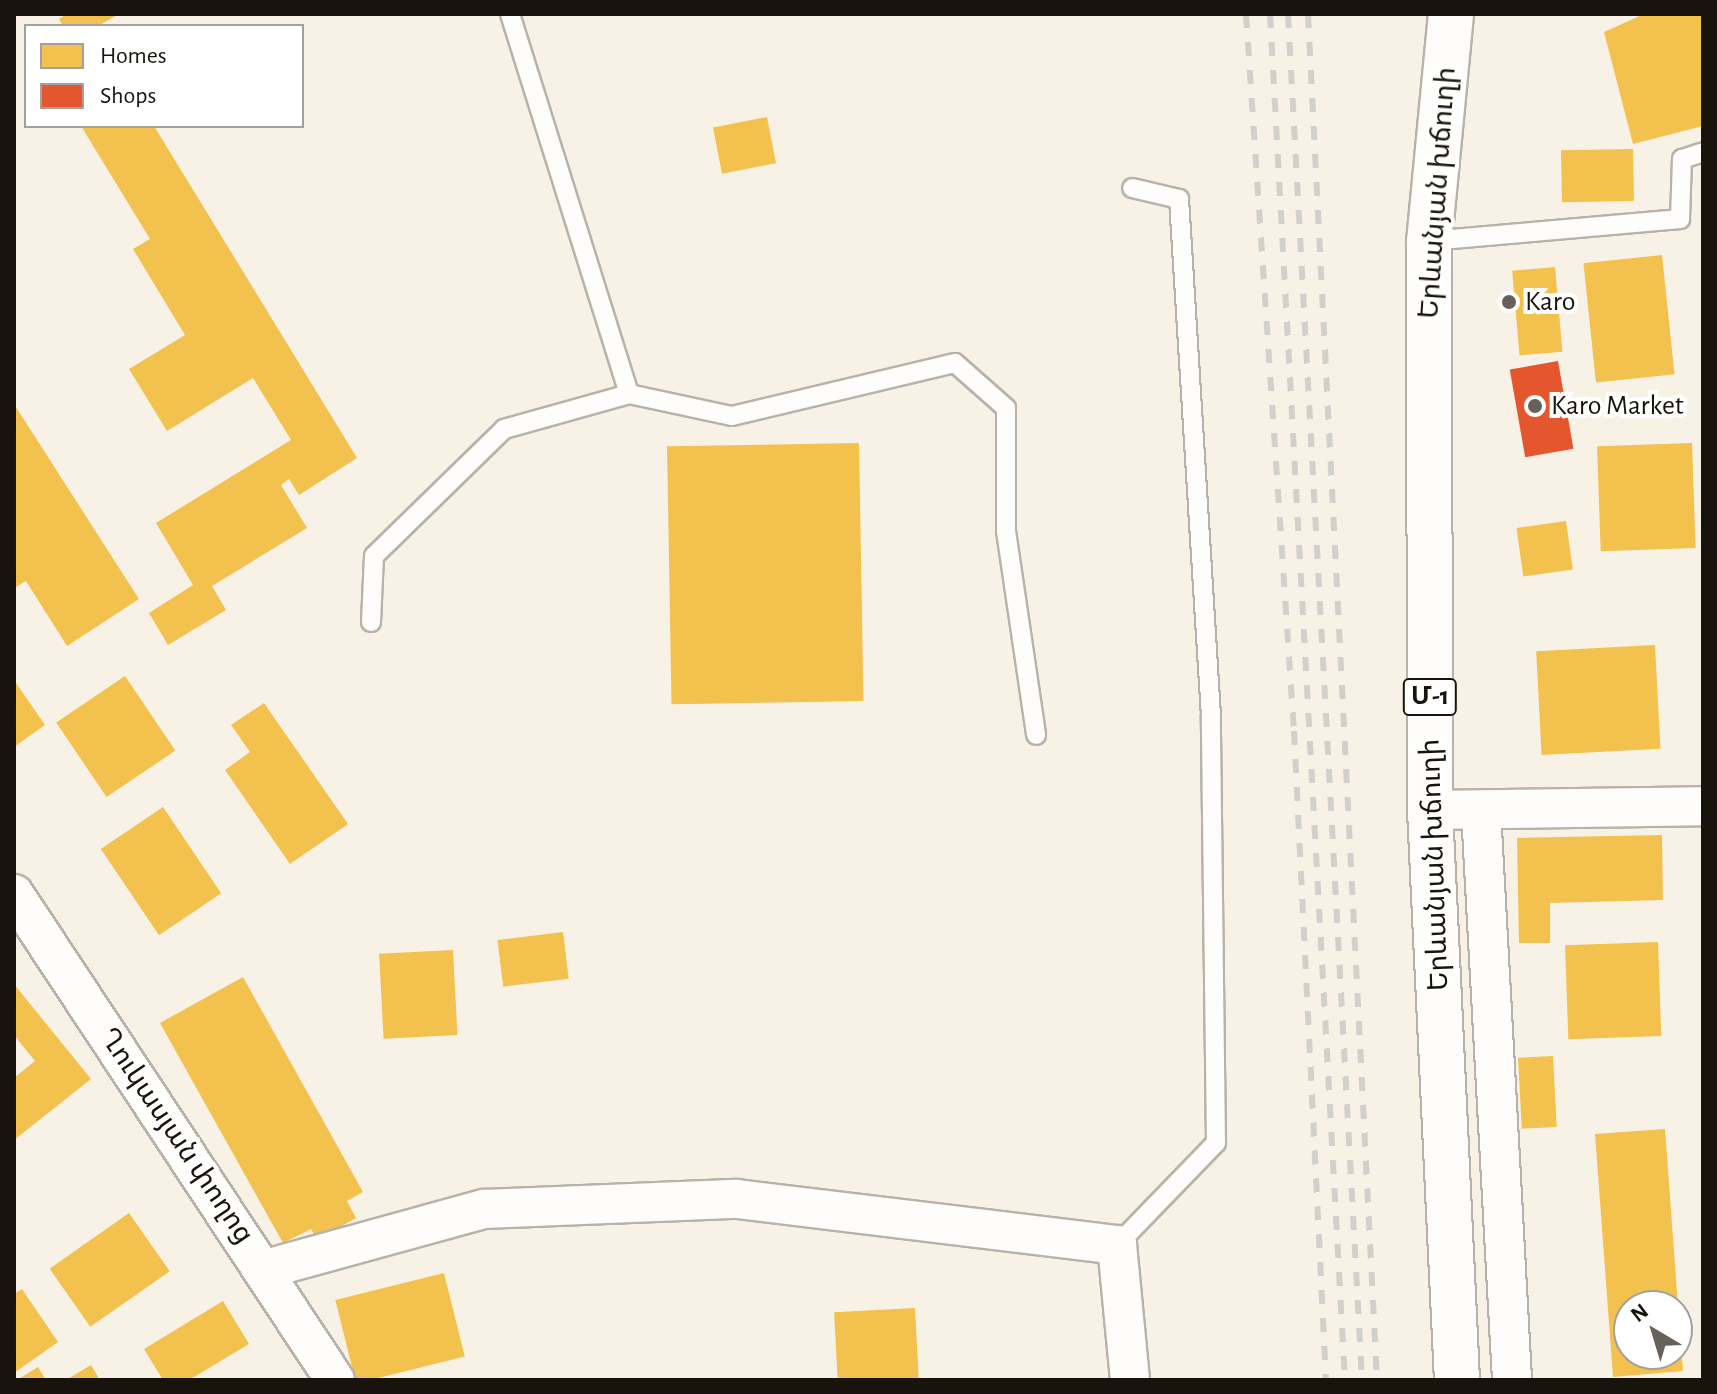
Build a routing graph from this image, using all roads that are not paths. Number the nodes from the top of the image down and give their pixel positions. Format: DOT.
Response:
graph roads {
  1 [pos="510,14"];
  2 [pos="1451,14"];
  3 [pos="1703,152"];
  4 [pos="1132,188"];
  5 [pos="1429,241"];
  6 [pos="629,394"];
  7 [pos="371,622"];
  8 [pos="1036,735"];
  9 [pos="1430,810"];
  10 [pos="1481,811"];
  11 [pos="1702,817"];
  12 [pos="14,894"];
  13 [pos="1117,1245"];
  14 [pos="266,1269"];
  15 [pos="335,1380"];
  16 [pos="1130,1380"];
  17 [pos="1457,1380"];
  18 [pos="1512,1380"];
  1 -- 6 [label="lane"];
  2 -- 5 [label="highway, Երևանյան խճուղի / Մ-1"];
  3 -- 5 [label="lane"];
  4 -- 13 [label="lane"];
  5 -- 9 [label="highway, Երևանյան խճուղի / Մ-1"];
  6 -- 7 [label="lane"];
  6 -- 8 [label="lane"];
  9 -- 10 [label="street"];
  9 -- 17 [label="highway, Երևանյան խճուղի / Մ-1"];
  10 -- 11 [label="street"];
  10 -- 18 [label="street"];
  12 -- 14 [label="street, Ղուկասյան փողոց"];
  13 -- 14 [label="street"];
  13 -- 16 [label="street"];
  14 -- 15 [label="street, Ղուկասյան փողոց"];
}
